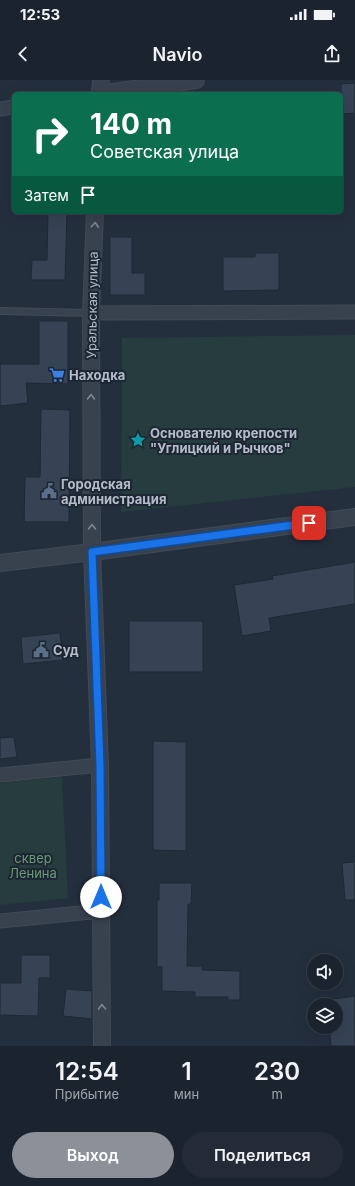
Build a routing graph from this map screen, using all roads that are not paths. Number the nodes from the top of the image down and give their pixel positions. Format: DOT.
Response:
graph roads {
  1 [pos="101,80"];
  2 [pos="196,80"];
  3 [pos="100,92"];
  4 [pos="114,92"];
  5 [pos="12,107"];
  6 [pos="0,109"];
  7 [pos="95,214"];
  8 [pos="0,311"];
  9 [pos="355,312"];
  10 [pos="91,313"];
  11 [pos="355,517"];
  12 [pos="92,552"];
  13 [pos="0,563"];
  14 [pos="100,765"];
  15 [pos="0,775"];
  16 [pos="101,911"];
  17 [pos="0,922"];
  18 [pos="102,1046"];
  1 -- 3 [label="street"];
  2 -- 4 [label="street"];
  5 -- 6 [label="street"];
  10 -- 7 [label="street, Уральская улица, one-way"];
  8 -- 10 [label="lane"];
  9 -- 10 [label="street"];
  12 -- 10 [label="street, Уральская улица, one-way"];
  11 -- 12 [label="street"];
  12 -- 13 [label="street"];
  12 -- 14 [label="street, Уральская улица"];
  14 -- 15 [label="street"];
  14 -- 16 [label="street, Уральская улица"];
  16 -- 17 [label="street"];
  18 -- 16 [label="street, Уральская улица, one-way"];
}
